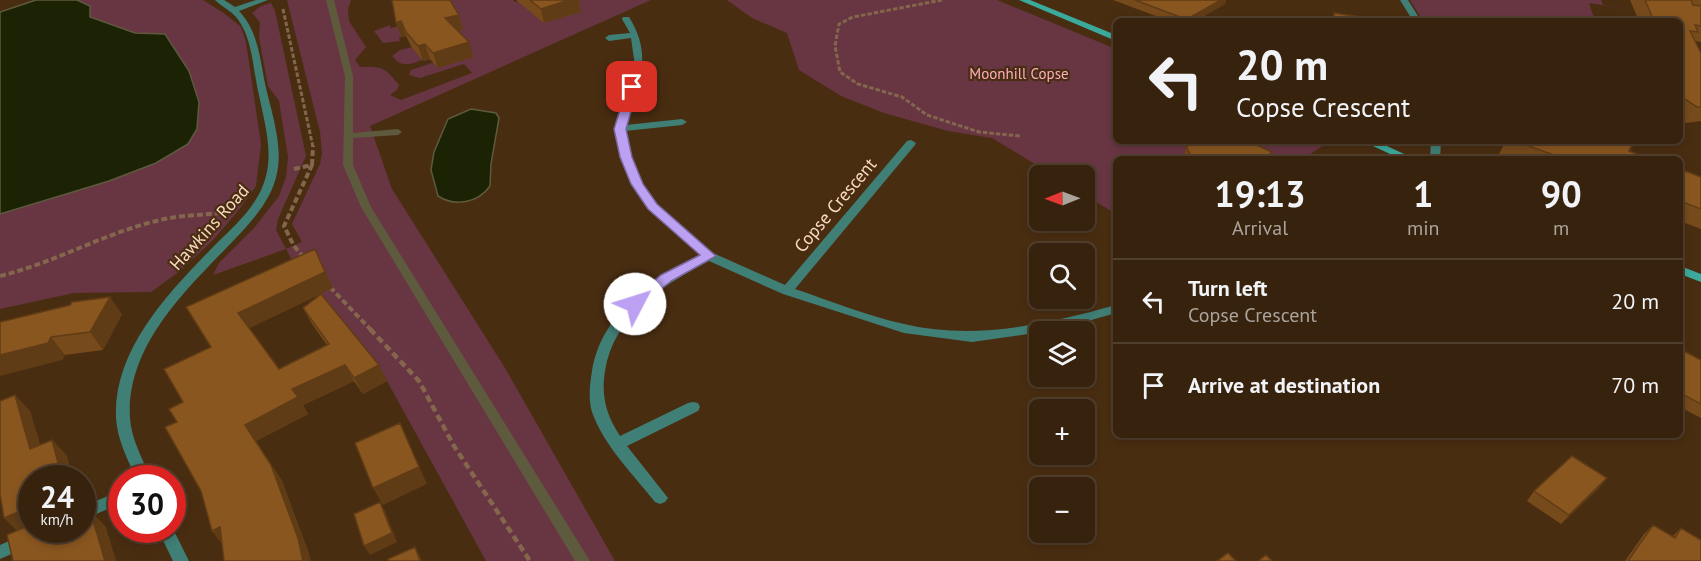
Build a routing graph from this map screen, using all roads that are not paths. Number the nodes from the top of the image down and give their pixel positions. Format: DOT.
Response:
graph roads {
  1 [pos="219,0"];
  2 [pos="264,0"];
  3 [pos="1023,0"];
  4 [pos="1404,0"];
  5 [pos="235,10"];
  6 [pos="1415,18"];
  7 [pos="626,19"];
  8 [pos="635,35"];
  9 [pos="1113,37"];
  10 [pos="609,38"];
  11 [pos="682,122"];
  12 [pos="620,129"];
  13 [pos="911,144"];
  14 [pos="1372,144"];
  15 [pos="1394,156"];
  16 [pos="709,256"];
  17 [pos="1683,271"];
  18 [pos="1701,278"];
  19 [pos="787,291"];
  20 [pos="1113,310"];
  21 [pos="693,407"];
  22 [pos="618,444"];
  23 [pos="138,465"];
  24 [pos="660,498"];
  25 [pos="20,543"];
  26 [pos="174,543"];
  27 [pos="0,552"];
  28 [pos="181,561"];
  1 -- 5 [label="street, Hawkins Road"];
  2 -- 5 [label="street"];
  3 -- 9 [label="main road"];
  4 -- 6 [label="street"];
  5 -- 23 [label="street, Hawkins Road"];
  7 -- 8 [label="street"];
  8 -- 10 [label="street"];
  8 -- 12 [label="street"];
  11 -- 12 [label="street"];
  12 -- 16 [label="street"];
  13 -- 19 [label="street, Copse Crescent"];
  14 -- 15 [label="main road"];
  16 -- 19 [label="street"];
  16 -- 22 [label="street"];
  17 -- 18 [label="main road"];
  19 -- 20 [label="street"];
  21 -- 22 [label="street"];
  22 -- 24 [label="street"];
  25 -- 27 [label="street"];
  26 -- 28 [label="street"];
}
